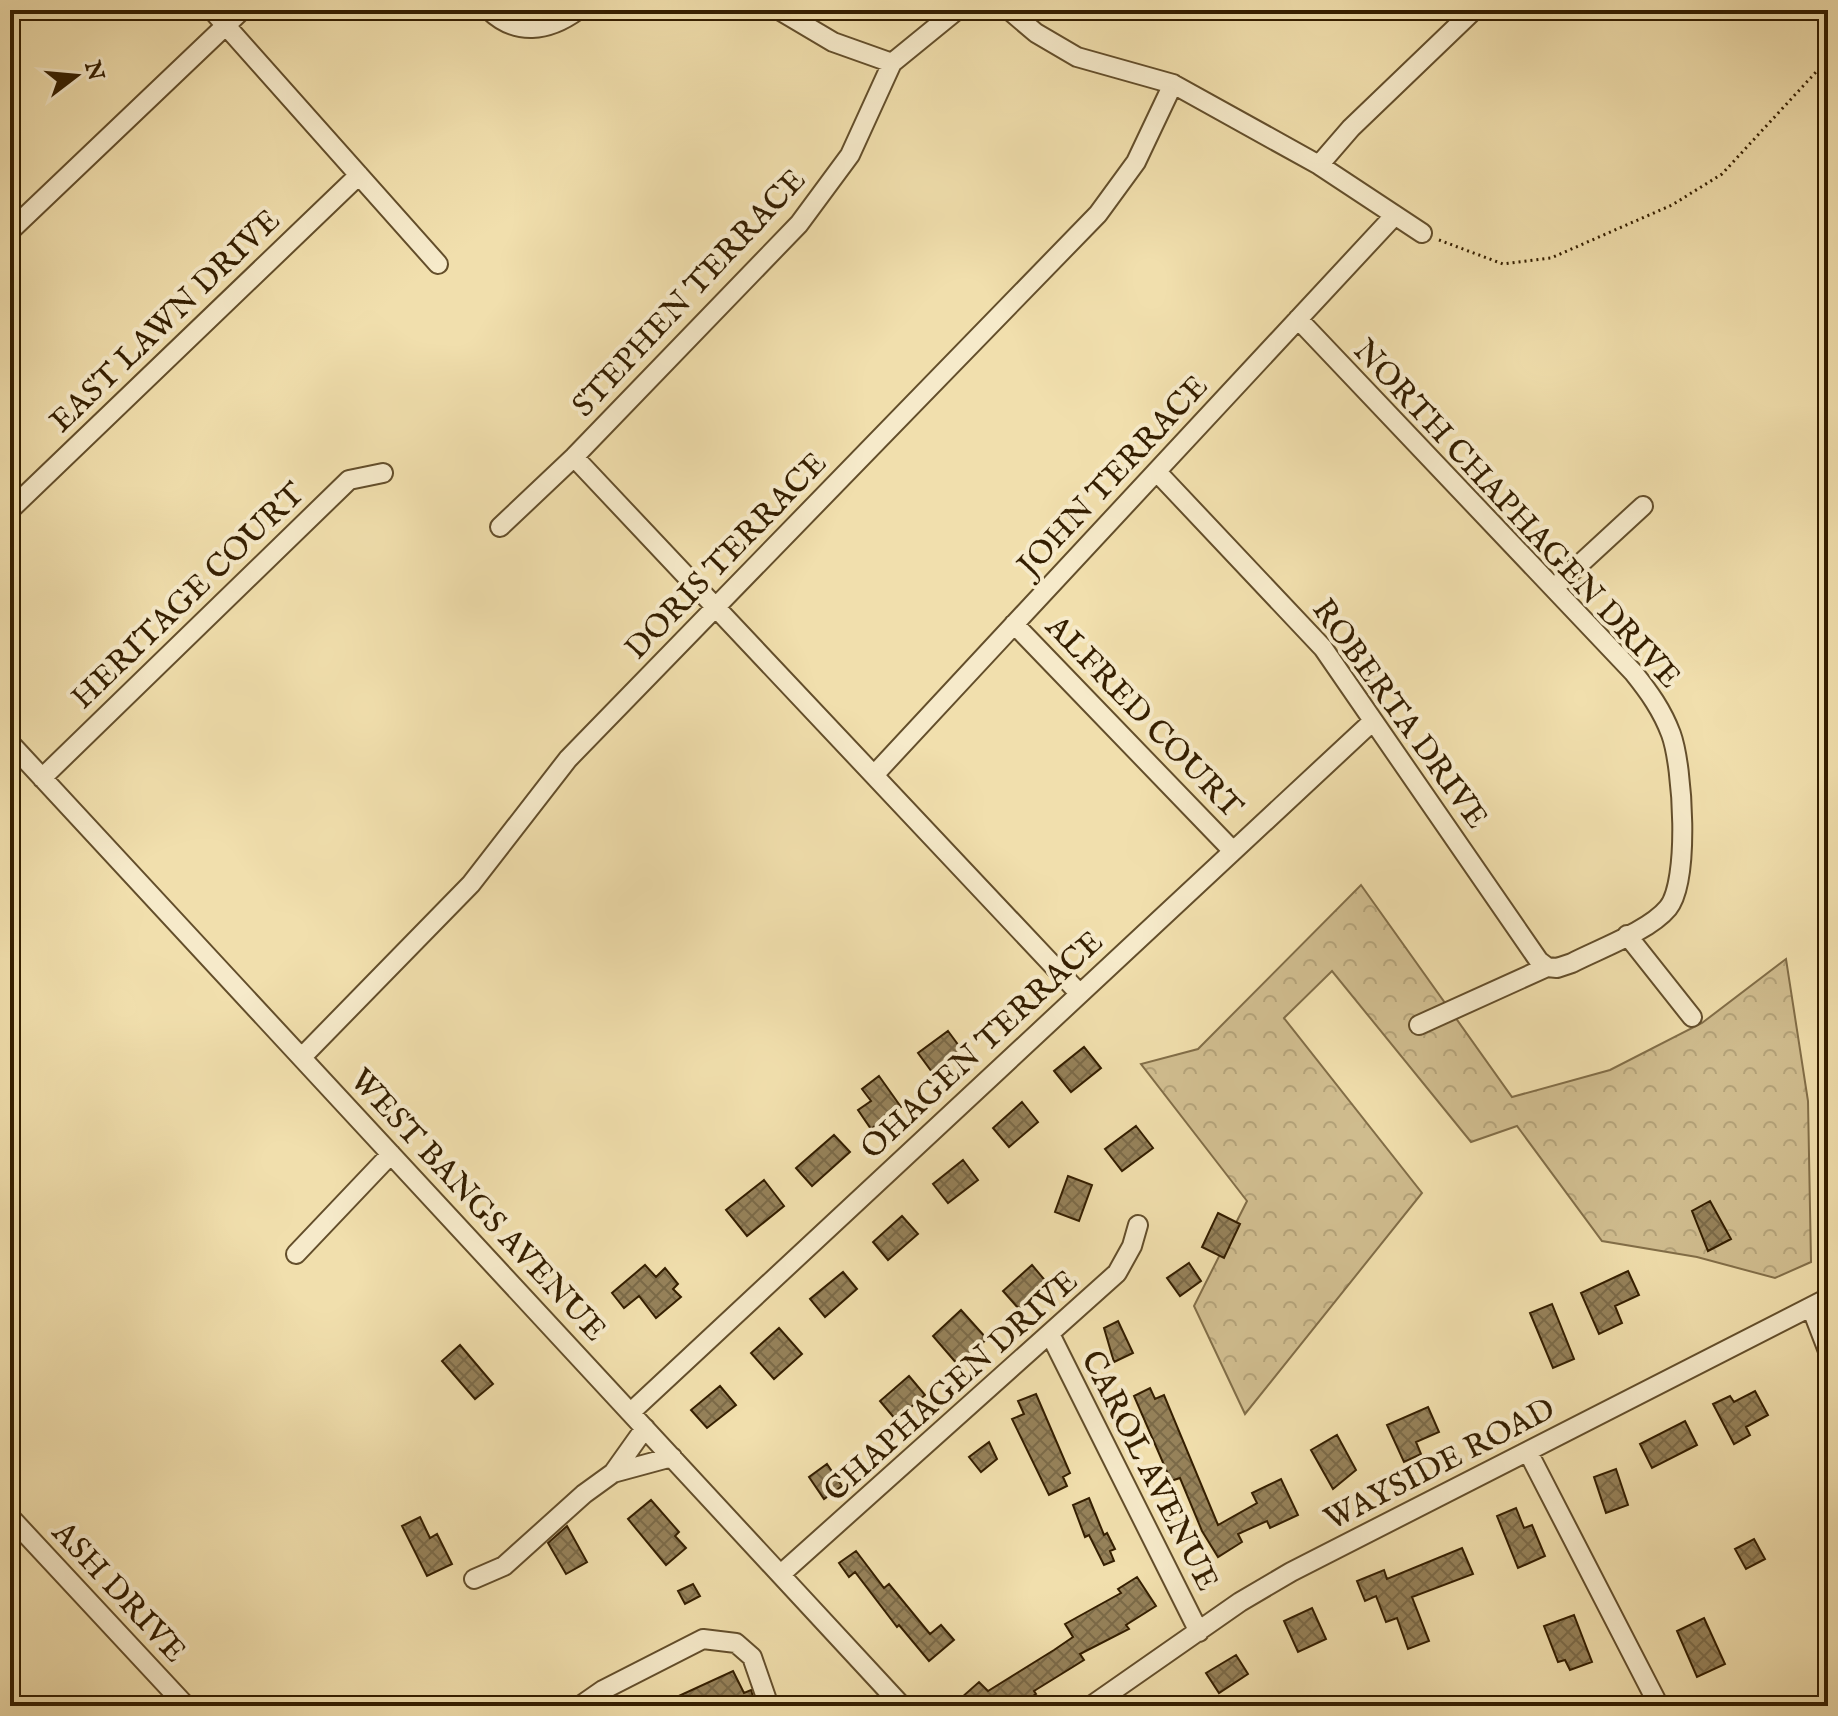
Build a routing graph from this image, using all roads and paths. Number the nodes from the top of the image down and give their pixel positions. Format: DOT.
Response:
graph roads {
  1 [pos="212,10"];
  2 [pos="242,10"];
  3 [pos="489,10"];
  4 [pos="578,10"];
  5 [pos="779,10"];
  6 [pos="957,10"];
  7 [pos="1009,10"];
  8 [pos="1474,10"];
  9 [pos="226,26"];
  10 [pos="1828,59"];
  11 [pos="892,63"];
  12 [pos="1173,84"];
  13 [pos="1319,165"];
  14 [pos="359,175"];
  15 [pos="1395,215"];
  16 [pos="10,231"];
  17 [pos="1422,233"];
  18 [pos="438,264"];
  19 [pos="1298,319"];
  20 [pos="574,457"];
  21 [pos="1157,472"];
  22 [pos="383,473"];
  23 [pos="1643,506"];
  24 [pos="10,510"];
  25 [pos="500,527"];
  26 [pos="1554,588"];
  27 [pos="716,608"];
  28 [pos="1014,624"];
  29 [pos="1373,721"];
  30 [pos="10,743"];
  31 [pos="874,775"];
  32 [pos="42,778"];
  33 [pos="1233,851"];
  34 [pos="1627,935"];
  35 [pos="1547,967"];
  36 [pos="1079,993"];
  37 [pos="1692,1017"];
  38 [pos="1419,1025"];
  39 [pos="302,1057"];
  40 [pos="391,1154"];
  41 [pos="1138,1225"];
  42 [pos="296,1254"];
  43 [pos="1820,1302"];
  44 [pos="1050,1334"];
  45 [pos="1828,1351"];
  46 [pos="631,1412"];
  47 [pos="645,1428"];
  48 [pos="1528,1452"];
  49 [pos="672,1457"];
  50 [pos="613,1473"];
  51 [pos="10,1517"];
  52 [pos="781,1574"];
  53 [pos="474,1579"];
  54 [pos="1199,1632"];
  55 [pos="186,1706"];
  56 [pos="580,1706"];
  57 [pos="769,1706"];
  58 [pos="902,1706"];
  59 [pos="1091,1706"];
  60 [pos="1659,1706"];
  1 -- 9 [label="street"];
  2 -- 9 [label="street"];
  3 -- 4 [label="street"];
  5 -- 11 [label="street"];
  6 -- 11 [label="street, STEPHEN TERRACE"];
  7 -- 12 [label="street"];
  8 -- 13 [label="street"];
  9 -- 14 [label="street"];
  9 -- 16 [label="street"];
  10 -- 17 [label="path"];
  11 -- 20 [label="street, STEPHEN TERRACE"];
  12 -- 13 [label="street"];
  12 -- 27 [label="street, DORIS TERRACE"];
  13 -- 15 [label="street"];
  14 -- 18 [label="street"];
  14 -- 24 [label="street, EAST LAWN DRIVE"];
  15 -- 17 [label="street"];
  15 -- 19 [label="street, JOHN TERRACE"];
  19 -- 21 [label="street, JOHN TERRACE"];
  19 -- 26 [label="street, NORTH CHAPHAGEN DRIVE"];
  20 -- 25 [label="street, STEPHEN TERRACE"];
  20 -- 27 [label="street"];
  21 -- 28 [label="street, JOHN TERRACE"];
  21 -- 29 [label="street, ROBERTA DRIVE"];
  22 -- 32 [label="street, HERITAGE COURT"];
  23 -- 26 [label="street"];
  26 -- 34 [label="street, NORTH CHAPHAGEN DRIVE"];
  27 -- 31 [label="street"];
  27 -- 39 [label="street, DORIS TERRACE"];
  28 -- 31 [label="street, JOHN TERRACE"];
  28 -- 33 [label="street, ALFRED COURT"];
  29 -- 33 [label="street, OHAGEN TERRACE"];
  29 -- 35 [label="street, ROBERTA DRIVE"];
  30 -- 32 [label="street, WEST BANGS AVENUE"];
  31 -- 36 [label="street"];
  32 -- 39 [label="street, WEST BANGS AVENUE"];
  33 -- 36 [label="street, OHAGEN TERRACE"];
  34 -- 35 [label="street, NORTH CHAPHAGEN DRIVE"];
  34 -- 37 [label="street"];
  35 -- 38 [label="street, NORTH CHAPHAGEN DRIVE"];
  36 -- 46 [label="street, OHAGEN TERRACE"];
  39 -- 40 [label="street, WEST BANGS AVENUE"];
  40 -- 42 [label="street"];
  40 -- 46 [label="street, WEST BANGS AVENUE"];
  41 -- 44 [label="street, CHAPHAGEN DRIVE"];
  43 -- 45 [label="street"];
  43 -- 48 [label="street, WAYSIDE ROAD"];
  44 -- 52 [label="street, CHAPHAGEN DRIVE"];
  44 -- 54 [label="street, CAROL AVENUE"];
  46 -- 47 [label="street, WEST BANGS AVENUE"];
  47 -- 49 [label="street, WEST BANGS AVENUE"];
  47 -- 50 [label="street"];
  48 -- 54 [label="street, WAYSIDE ROAD"];
  48 -- 60 [label="street"];
  49 -- 50 [label="street"];
  49 -- 52 [label="street, WEST BANGS AVENUE"];
  50 -- 53 [label="street"];
  51 -- 55 [label="street, ASH DRIVE"];
  52 -- 58 [label="street, WEST BANGS AVENUE"];
  54 -- 59 [label="street, WAYSIDE ROAD"];
  56 -- 57 [label="street"];
}
